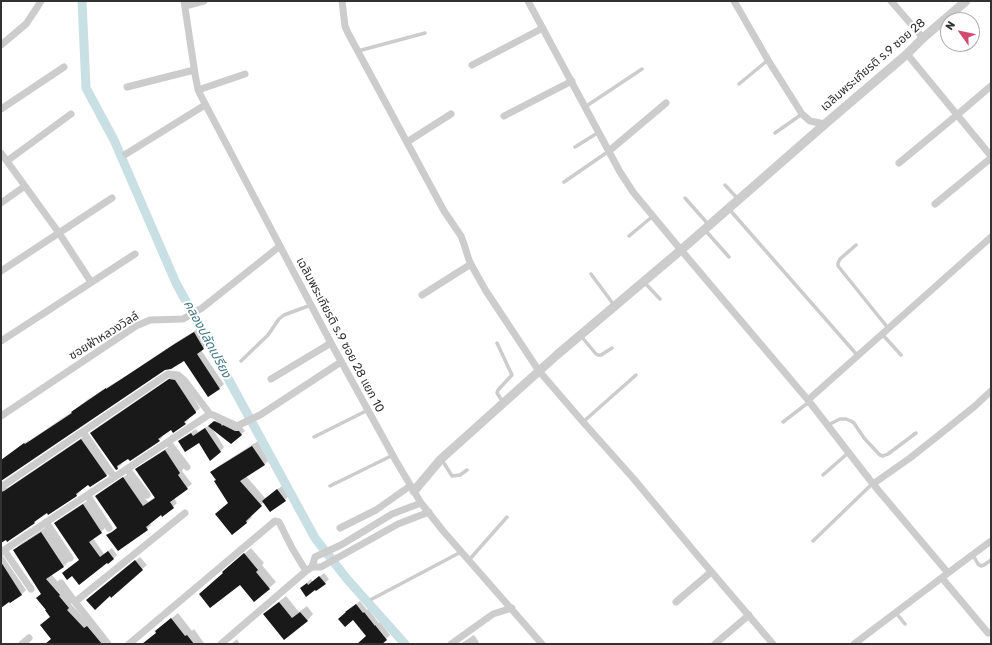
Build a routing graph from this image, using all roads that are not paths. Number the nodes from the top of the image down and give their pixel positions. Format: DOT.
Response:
graph roads {
  1 [pos="41,1"];
  2 [pos="204,1"];
  3 [pos="342,1"];
  4 [pos="528,1"];
  5 [pos="734,1"];
  6 [pos="891,1"];
  7 [pos="966,1"];
  8 [pos="184,4"];
  9 [pos="543,28"];
  10 [pos="425,32"];
  11 [pos="923,38"];
  12 [pos="1,45"];
  13 [pos="358,51"];
  14 [pos="907,54"];
  15 [pos="768,60"];
  16 [pos="472,65"];
  17 [pos="64,67"];
  18 [pos="642,69"];
  19 [pos="194,70"];
  20 [pos="245,74"];
  21 [pos="572,80"];
  22 [pos="739,84"];
  23 [pos="991,86"];
  24 [pos="127,87"];
  25 [pos="198,90"];
  26 [pos="666,103"];
  27 [pos="205,105"];
  28 [pos="585,107"];
  29 [pos="1,109"];
  30 [pos="71,114"];
  31 [pos="451,114"];
  32 [pos="802,114"];
  33 [pos="957,115"];
  34 [pos="504,116"];
  35 [pos="825,124"];
  36 [pos="599,132"];
  37 [pos="776,133"];
  38 [pos="407,142"];
  39 [pos="575,147"];
  40 [pos="609,151"];
  41 [pos="1,153"];
  42 [pos="126,154"];
  43 [pos="991,157"];
  44 [pos="7,161"];
  45 [pos="899,163"];
  46 [pos="564,182"];
  47 [pos="725,185"];
  48 [pos="25,186"];
  49 [pos="112,198"];
  50 [pos="685,198"];
  51 [pos="738,200"];
  52 [pos="1,202"];
  53 [pos="935,204"];
  54 [pos="729,208"];
  55 [pos="653,216"];
  56 [pos="707,227"];
  57 [pos="59,233"];
  58 [pos="629,236"];
  59 [pos="991,237"];
  60 [pos="856,245"];
  61 [pos="280,246"];
  62 [pos="681,250"];
  63 [pos="135,254"];
  64 [pos="728,257"];
  65 [pos="471,264"];
  66 [pos="1,271"];
  67 [pos="590,274"];
  68 [pos="91,282"];
  69 [pos="643,282"];
  70 [pos="422,296"];
  71 [pos="660,299"];
  72 [pos="311,306"];
  73 [pos="614,306"];
  74 [pos="888,328"];
  75 [pos="882,334"];
  76 [pos="580,335"];
  77 [pos="1,341"];
  78 [pos="331,342"];
  79 [pos="497,343"];
  80 [pos="612,348"];
  81 [pos="901,355"];
  82 [pos="858,356"];
  83 [pos="241,361"];
  84 [pos="342,362"];
  85 [pos="539,371"];
  86 [pos="636,375"];
  87 [pos="271,379"];
  88 [pos="991,391"];
  89 [pos="808,401"];
  90 [pos="504,403"];
  91 [pos="368,410"];
  92 [pos="210,414"];
  93 [pos="1,416"];
  94 [pos="582,422"];
  95 [pos="783,422"];
  96 [pos="827,426"];
  97 [pos="83,432"];
  98 [pos="916,433"];
  99 [pos="314,437"];
  100 [pos="168,442"];
  101 [pos="848,453"];
  102 [pos="392,455"];
  103 [pos="441,459"];
  104 [pos="187,468"];
  105 [pos="127,469"];
  106 [pos="467,470"];
  107 [pos="823,475"];
  108 [pos="114,477"];
  109 [pos="873,484"];
  110 [pos="330,486"];
  111 [pos="1,487"];
  112 [pos="412,489"];
  113 [pos="87,495"];
  114 [pos="147,495"];
  115 [pos="421,503"];
  116 [pos="429,512"];
  117 [pos="185,514"];
  118 [pos="392,514"];
  119 [pos="507,517"];
  120 [pos="46,522"];
  121 [pos="398,524"];
  122 [pos="109,528"];
  123 [pos="340,528"];
  124 [pos="363,532"];
  125 [pos="369,540"];
  126 [pos="813,541"];
  127 [pos="991,541"];
  128 [pos="2,551"];
  129 [pos="461,552"];
  130 [pos="973,554"];
  131 [pos="70,558"];
  132 [pos="469,560"];
  133 [pos="991,560"];
  134 [pos="309,569"];
  135 [pos="711,572"];
  136 [pos="948,573"];
  137 [pos="942,578"];
  138 [pos="61,583"];
  139 [pos="31,589"];
  140 [pos="372,599"];
  141 [pos="75,602"];
  142 [pos="676,602"];
  143 [pos="512,608"];
  144 [pos="896,613"];
  145 [pos="749,615"];
  146 [pos="905,624"];
  147 [pos="988,632"];
  148 [pos="29,638"];
  149 [pos="22,644"];
  150 [pos="108,644"];
  151 [pos="129,644"];
  152 [pos="221,644"];
  153 [pos="451,644"];
  154 [pos="542,644"];
  155 [pos="715,644"];
  156 [pos="772,644"];
  157 [pos="854,644"];
  1 -- 12 [label="street"];
  2 -- 8 [label="street"];
  3 -- 13 [label="street"];
  4 -- 9 [label="street"];
  5 -- 15 [label="street"];
  6 -- 11 [label="street"];
  7 -- 11 [label="street, เฉลิมพระเกียรติ ร.9 ซอย 28"];
  8 -- 19 [label="street, เฉลิมพระเกียรติ ร.9 ซอย 28 แยก 10"];
  9 -- 16 [label="street"];
  9 -- 21 [label="street"];
  10 -- 13 [label="lane"];
  11 -- 14 [label="street, เฉลิมพระเกียรติ ร.9 ซอย 28"];
  13 -- 38 [label="street"];
  14 -- 33 [label="street"];
  14 -- 35 [label="street, เฉลิมพระเกียรติ ร.9 ซอย 28"];
  15 -- 22 [label="lane"];
  15 -- 32 [label="street"];
  17 -- 29 [label="street"];
  18 -- 28 [label="lane"];
  19 -- 24 [label="street"];
  19 -- 25 [label="street, เฉลิมพระเกียรติ ร.9 ซอย 28 แยก 10"];
  20 -- 25 [label="street"];
  21 -- 28 [label="street"];
  21 -- 34 [label="street"];
  23 -- 33 [label="street"];
  25 -- 27 [label="street, เฉลิมพระเกียรติ ร.9 ซอย 28 แยก 10"];
  26 -- 40 [label="street"];
  27 -- 42 [label="street"];
  27 -- 61 [label="street, เฉลิมพระเกียรติ ร.9 ซอย 28 แยก 10"];
  28 -- 36 [label="street"];
  30 -- 44 [label="street"];
  31 -- 38 [label="street"];
  32 -- 35 [label="street, เฉลิมพระเกียรติ ร.9 ซอย 28"];
  32 -- 37 [label="lane"];
  33 -- 43 [label="street"];
  33 -- 45 [label="street"];
  35 -- 51 [label="street"];
  36 -- 39 [label="lane"];
  36 -- 40 [label="street"];
  38 -- 65 [label="street"];
  40 -- 46 [label="lane"];
  40 -- 55 [label="street"];
  41 -- 44 [label="street"];
  43 -- 53 [label="street"];
  44 -- 48 [label="street"];
  47 -- 51 [label="lane"];
  48 -- 52 [label="street"];
  48 -- 57 [label="street"];
  49 -- 57 [label="street"];
  50 -- 56 [label="lane"];
  51 -- 54 [label="street"];
  54 -- 56 [label="street"];
  54 -- 82 [label="lane"];
  55 -- 58 [label="lane"];
  55 -- 62 [label="street"];
  56 -- 62 [label="street"];
  56 -- 64 [label="lane"];
  57 -- 66 [label="street"];
  57 -- 68 [label="street"];
  59 -- 74 [label="street"];
  60 -- 74 [label="lane"];
  61 -- 72 [label="street, เฉลิมพระเกียรติ ร.9 ซอย 28 แยก 10"];
  61 -- 93 [label="street, ซอยฟ้าหลวงวิลล์"];
  62 -- 69 [label="street"];
  62 -- 89 [label="street"];
  63 -- 68 [label="street"];
  65 -- 70 [label="street"];
  65 -- 85 [label="street"];
  67 -- 73 [label="lane"];
  68 -- 77 [label="street"];
  69 -- 71 [label="lane"];
  69 -- 73 [label="street"];
  72 -- 78 [label="street, เฉลิมพระเกียรติ ร.9 ซอย 28 แยก 10"];
  72 -- 83 [label="lane"];
  73 -- 76 [label="street"];
  74 -- 75 [label="street"];
  75 -- 81 [label="lane"];
  75 -- 82 [label="street"];
  76 -- 80 [label="lane"];
  76 -- 85 [label="street"];
  78 -- 84 [label="street, เฉลิมพระเกียรติ ร.9 ซอย 28 แยก 10"];
  78 -- 87 [label="street"];
  79 -- 90 [label="lane"];
  82 -- 89 [label="street"];
  84 -- 91 [label="street, เฉลิมพระเกียรติ ร.9 ซอย 28 แยก 10"];
  84 -- 92 [label="street"];
  85 -- 90 [label="street"];
  85 -- 94 [label="street"];
  86 -- 94 [label="lane"];
  88 -- 109 [label="street"];
  89 -- 95 [label="lane"];
  89 -- 96 [label="street"];
  90 -- 103 [label="street"];
  91 -- 99 [label="lane"];
  91 -- 102 [label="street, เฉลิมพระเกียรติ ร.9 ซอย 28 แยก 10"];
  92 -- 97 [label="street"];
  92 -- 100 [label="street"];
  94 -- 135 [label="street"];
  96 -- 98 [label="lane"];
  96 -- 101 [label="street"];
  97 -- 108 [label="street"];
  97 -- 111 [label="street"];
  100 -- 104 [label="street"];
  100 -- 105 [label="street"];
  101 -- 107 [label="lane"];
  101 -- 109 [label="street"];
  102 -- 110 [label="lane"];
  102 -- 112 [label="street, เฉลิมพระเกียรติ ร.9 ซอย 28 แยก 10"];
  103 -- 106 [label="lane"];
  103 -- 112 [label="street"];
  105 -- 108 [label="street"];
  105 -- 114 [label="street"];
  108 -- 113 [label="street"];
  109 -- 126 [label="lane"];
  109 -- 136 [label="street"];
  112 -- 115 [label="street, เฉลิมพระเกียรติ ร.9 ซอย 28 แยก 10"];
  112 -- 123 [label="street"];
  113 -- 120 [label="street"];
  113 -- 122 [label="street"];
  115 -- 116 [label="street, เฉลิมพระเกียรติ ร.9 ซอย 28 แยก 10"];
  115 -- 118 [label="street"];
  116 -- 121 [label="street"];
  116 -- 129 [label="street, เฉลิมพระเกียรติ ร.9 ซอย 28 แยก 10"];
  117 -- 141 [label="street"];
  118 -- 121 [label="street"];
  118 -- 124 [label="street"];
  119 -- 132 [label="lane"];
  120 -- 128 [label="street"];
  120 -- 131 [label="street"];
  121 -- 125 [label="street"];
  124 -- 125 [label="street"];
  124 -- 134 [label="street"];
  125 -- 134 [label="street"];
  127 -- 130 [label="street"];
  128 -- 139 [label="street"];
  129 -- 132 [label="street, เฉลิมพระเกียรติ ร.9 ซอย 28 แยก 10"];
  129 -- 140 [label="lane"];
  130 -- 133 [label="lane"];
  130 -- 136 [label="street"];
  132 -- 143 [label="street, เฉลิมพระเกียรติ ร.9 ซอย 28 แยก 10"];
  134 -- 151 [label="street"];
  134 -- 152 [label="street"];
  135 -- 142 [label="street"];
  135 -- 145 [label="street"];
  136 -- 137 [label="street"];
  137 -- 144 [label="street"];
  137 -- 147 [label="street"];
  138 -- 141 [label="street"];
  141 -- 150 [label="street"];
  143 -- 153 [label="street"];
  143 -- 154 [label="street, เฉลิมพระเกียรติ ร.9 ซอย 28 แยก 10"];
  144 -- 146 [label="lane"];
  144 -- 157 [label="street"];
  145 -- 155 [label="street"];
  145 -- 156 [label="street"];
  148 -- 149 [label="street"];
}
